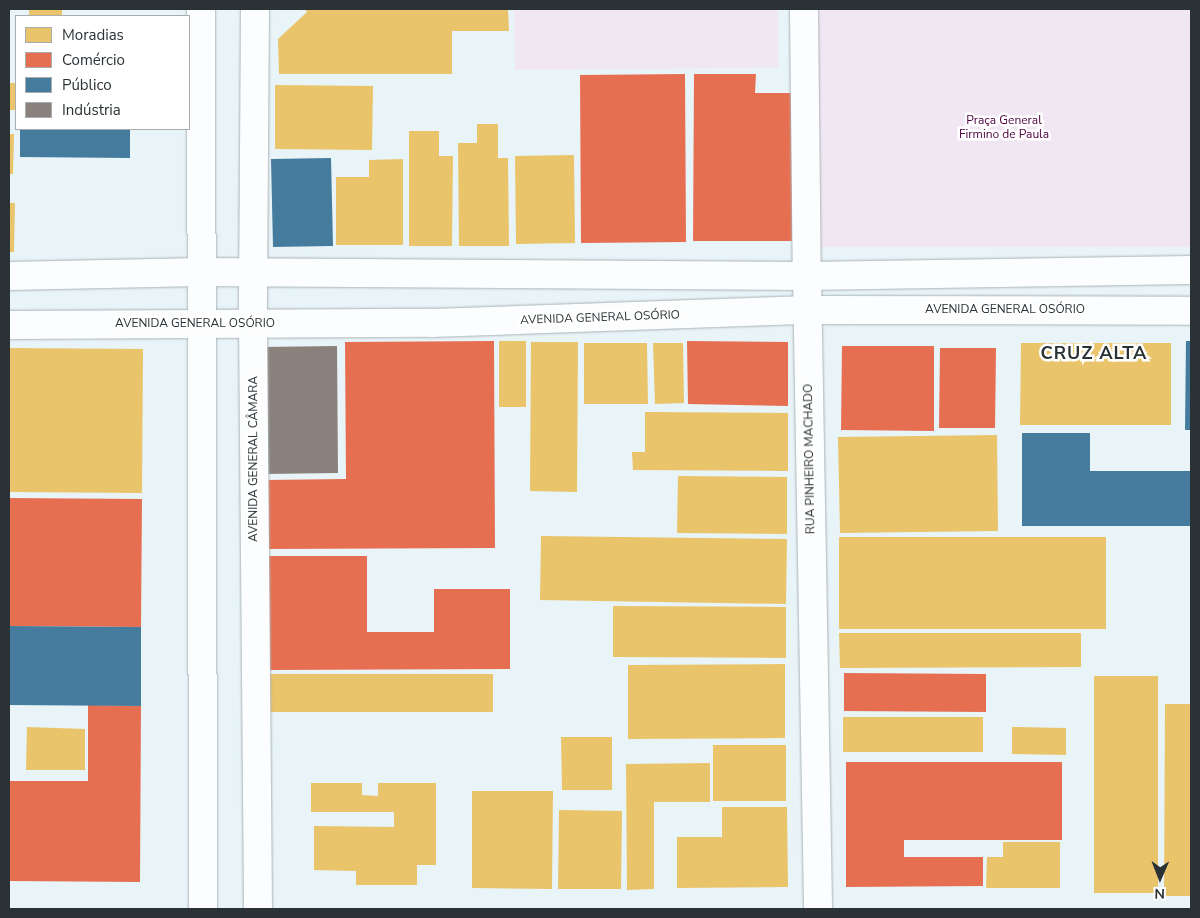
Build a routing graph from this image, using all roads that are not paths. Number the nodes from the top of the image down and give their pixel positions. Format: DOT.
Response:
graph roads {
  1 [pos="201,9"];
  2 [pos="255,9"];
  3 [pos="804,9"];
  4 [pos="1191,270"];
  5 [pos="202,272"];
  6 [pos="256,273"];
  7 [pos="9,276"];
  8 [pos="807,276"];
  9 [pos="808,310"];
  10 [pos="1191,311"];
  11 [pos="200,323"];
  12 [pos="253,323"];
  13 [pos="9,325"];
  14 [pos="203,909"];
  15 [pos="258,909"];
  16 [pos="818,909"];
  1 -- 5 [label="main road"];
  2 -- 6 [label="main road, AVENIDA GENERAL CÂMARA"];
  3 -- 8 [label="main road, RUA PINHEIRO MACHADO"];
  4 -- 8 [label="main road"];
  5 -- 6 [label="main road"];
  5 -- 7 [label="main road"];
  5 -- 11 [label="main road"];
  6 -- 8 [label="main road"];
  6 -- 12 [label="main road, AVENIDA GENERAL CÂMARA"];
  8 -- 9 [label="main road, RUA PINHEIRO MACHADO"];
  9 -- 10 [label="main road, AVENIDA GENERAL OSÓRIO"];
  9 -- 12 [label="main road, AVENIDA GENERAL OSÓRIO"];
  9 -- 16 [label="main road, RUA PINHEIRO MACHADO"];
  11 -- 12 [label="main road, AVENIDA GENERAL OSÓRIO"];
  11 -- 13 [label="main road, AVENIDA GENERAL OSÓRIO"];
  11 -- 14 [label="main road"];
  12 -- 15 [label="main road, AVENIDA GENERAL CÂMARA"];
}
